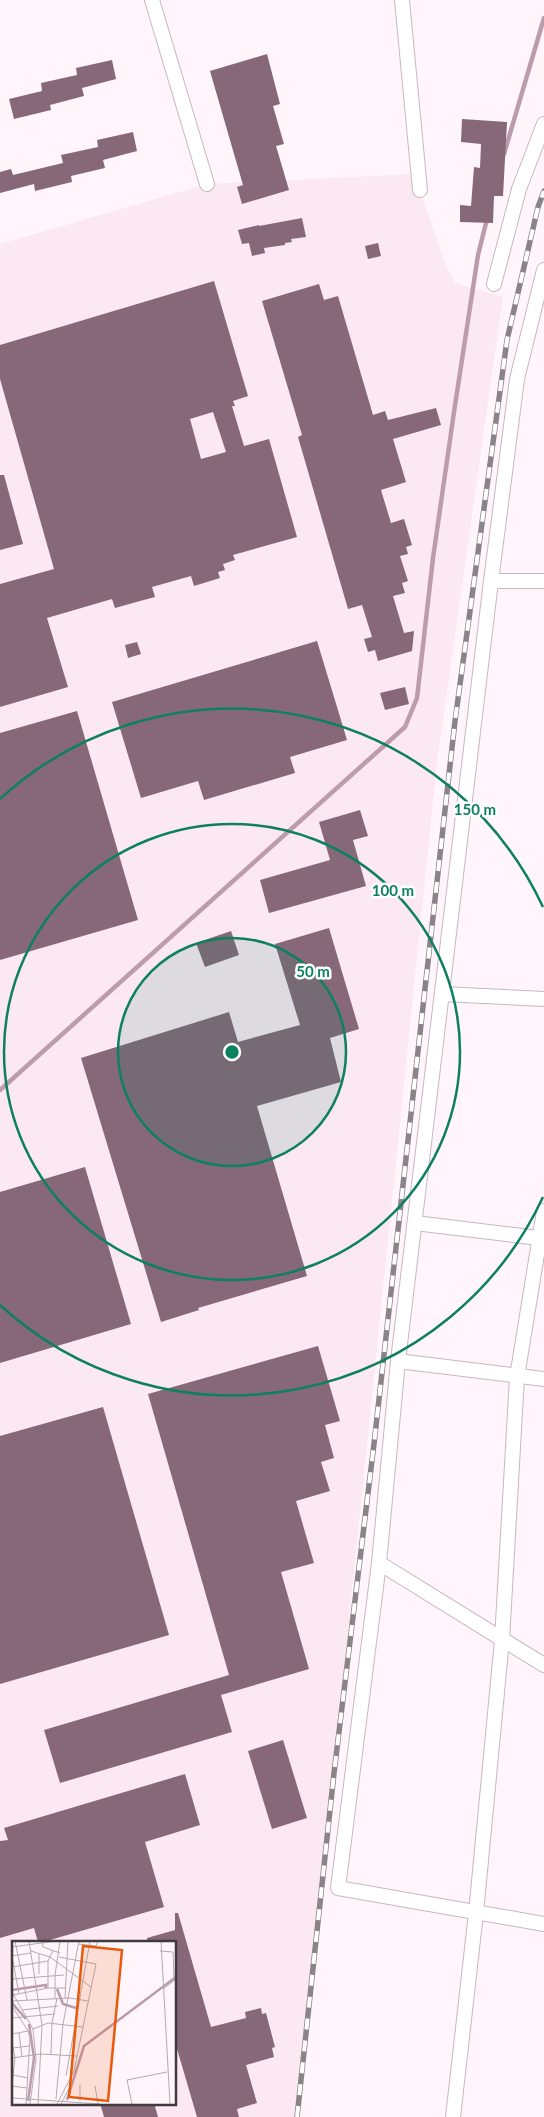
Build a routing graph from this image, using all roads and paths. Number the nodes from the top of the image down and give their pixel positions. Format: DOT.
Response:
graph roads {
  1 [pos="152,0"];
  2 [pos="402,0"];
  3 [pos="544,124"];
  4 [pos="207,184"];
  5 [pos="420,190"];
  6 [pos="544,270"];
  7 [pos="494,284"];
  8 [pos="542,292"];
  9 [pos="491,581"];
  10 [pos="544,582"];
  11 [pos="442,994"];
  12 [pos="544,999"];
  13 [pos="544,1211"];
  14 [pos="415,1223"];
  15 [pos="540,1238"];
  16 [pos="398,1361"];
  17 [pos="517,1376"];
  18 [pos="544,1379"];
  19 [pos="378,1563"];
  20 [pos="502,1640"];
  21 [pos="544,1664"];
  22 [pos="476,1913"];
  23 [pos="544,1924"];
  24 [pos="453,2117"];
  1 -- 4 [label="street"];
  2 -- 5 [label="street"];
  3 -- 7 [label="street"];
  6 -- 8 [label="street"];
  8 -- 9 [label="street"];
  9 -- 10 [label="street"];
  9 -- 11 [label="street"];
  11 -- 12 [label="street"];
  11 -- 14 [label="street"];
  13 -- 15 [label="street"];
  14 -- 15 [label="street"];
  14 -- 16 [label="street"];
  15 -- 17 [label="street"];
  16 -- 17 [label="street"];
  16 -- 19 [label="street"];
  17 -- 18 [label="street"];
  17 -- 20 [label="street"];
  19 -- 20 [label="street"];
  19 -- 22 [label="street"];
  20 -- 21 [label="street"];
  20 -- 22 [label="street"];
  22 -- 23 [label="street"];
  22 -- 24 [label="street"];
}
